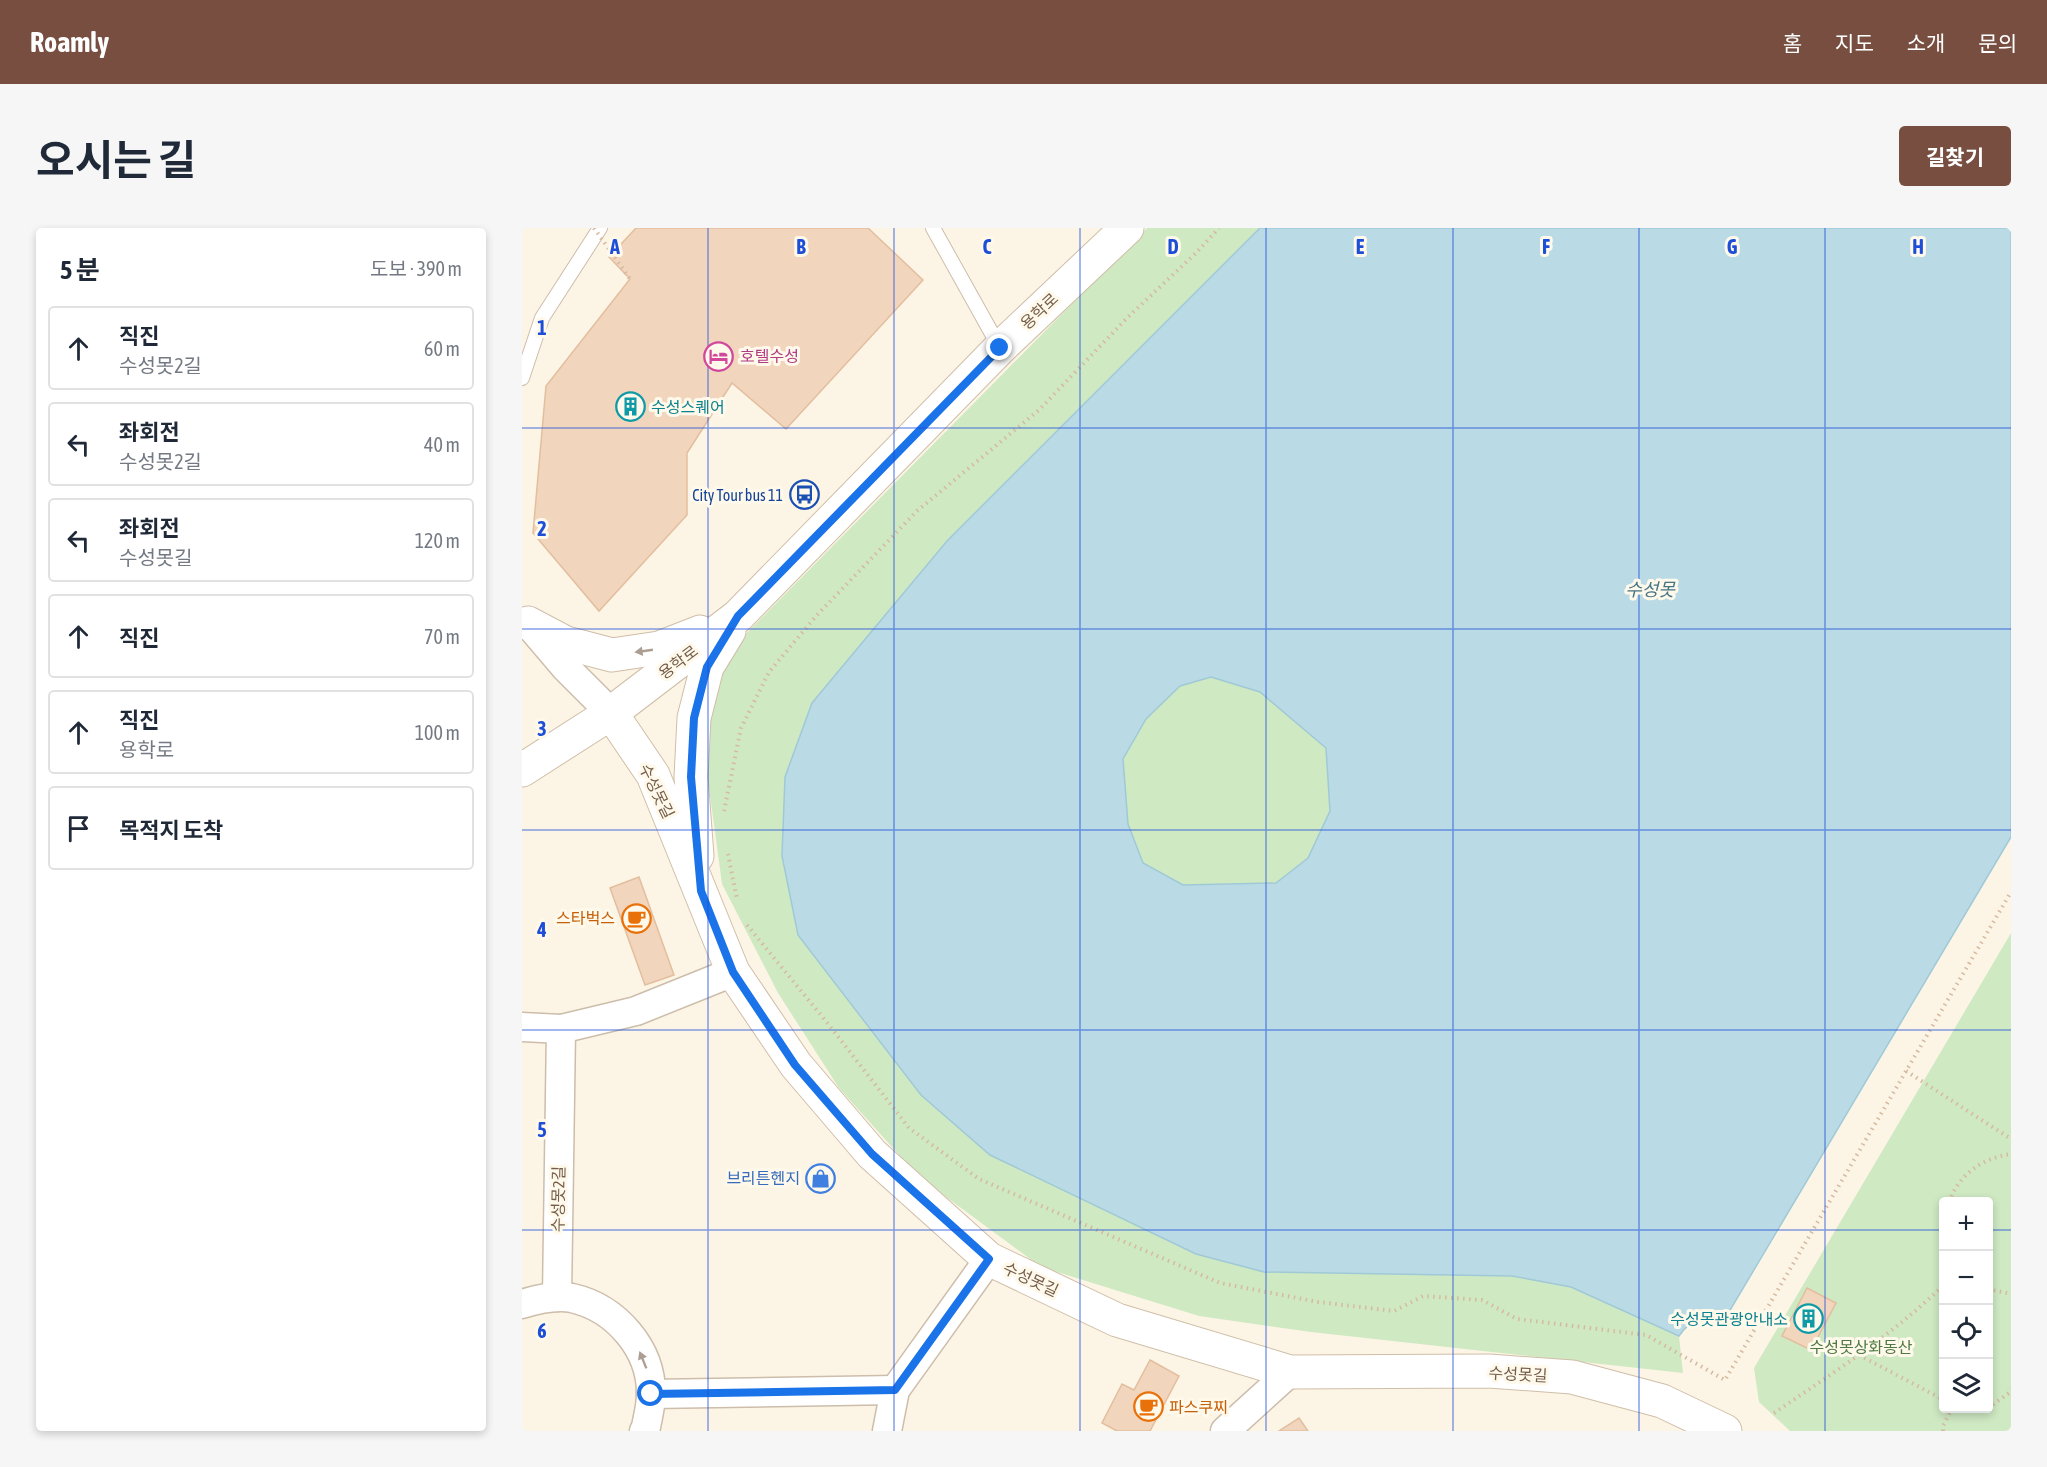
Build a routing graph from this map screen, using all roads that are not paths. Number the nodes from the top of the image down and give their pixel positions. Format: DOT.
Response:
graph roads {
  1 [pos="600,228"];
  2 [pos="933,228"];
  3 [pos="1127,228"];
  4 [pos="1000,348"];
  5 [pos="522,378"];
  6 [pos="738,616"];
  7 [pos="525,619"];
  8 [pos="611,713"];
  9 [pos="522,770"];
  10 [pos="701,891"];
  11 [pos="733,972"];
  12 [pos="522,1027"];
  13 [pos="561,1029"];
  14 [pos="989,1259"];
  15 [pos="557,1297"];
  16 [pos="522,1304"];
  17 [pos="1290,1372"];
  18 [pos="895,1390"];
  19 [pos="651,1394"];
  20 [pos="644,1431"];
  21 [pos="887,1431"];
  22 [pos="1225,1431"];
  23 [pos="1725,1431"];
  1 -- 5 [label="lane"];
  2 -- 4 [label="lane"];
  3 -- 4 [label="street, 용학로"];
  4 -- 6 [label="street, 용학로"];
  6 -- 7 [label="street, one-way"];
  6 -- 8 [label="street, 용학로"];
  6 -- 10 [label="street"];
  7 -- 8 [label="street"];
  8 -- 9 [label="street, 용학로"];
  8 -- 10 [label="street, 수성못길"];
  10 -- 11 [label="street, 수성못길"];
  11 -- 13 [label="street"];
  11 -- 14 [label="street, 수성못길"];
  12 -- 13 [label="street"];
  13 -- 15 [label="street, 수성못2길"];
  14 -- 17 [label="street, 수성못길"];
  14 -- 18 [label="street"];
  15 -- 16 [label="street"];
  19 -- 15 [label="street, one-way"];
  17 -- 22 [label="street"];
  17 -- 23 [label="street, 수성못길"];
  18 -- 19 [label="street"];
  18 -- 21 [label="street"];
  19 -- 20 [label="street"];
}
